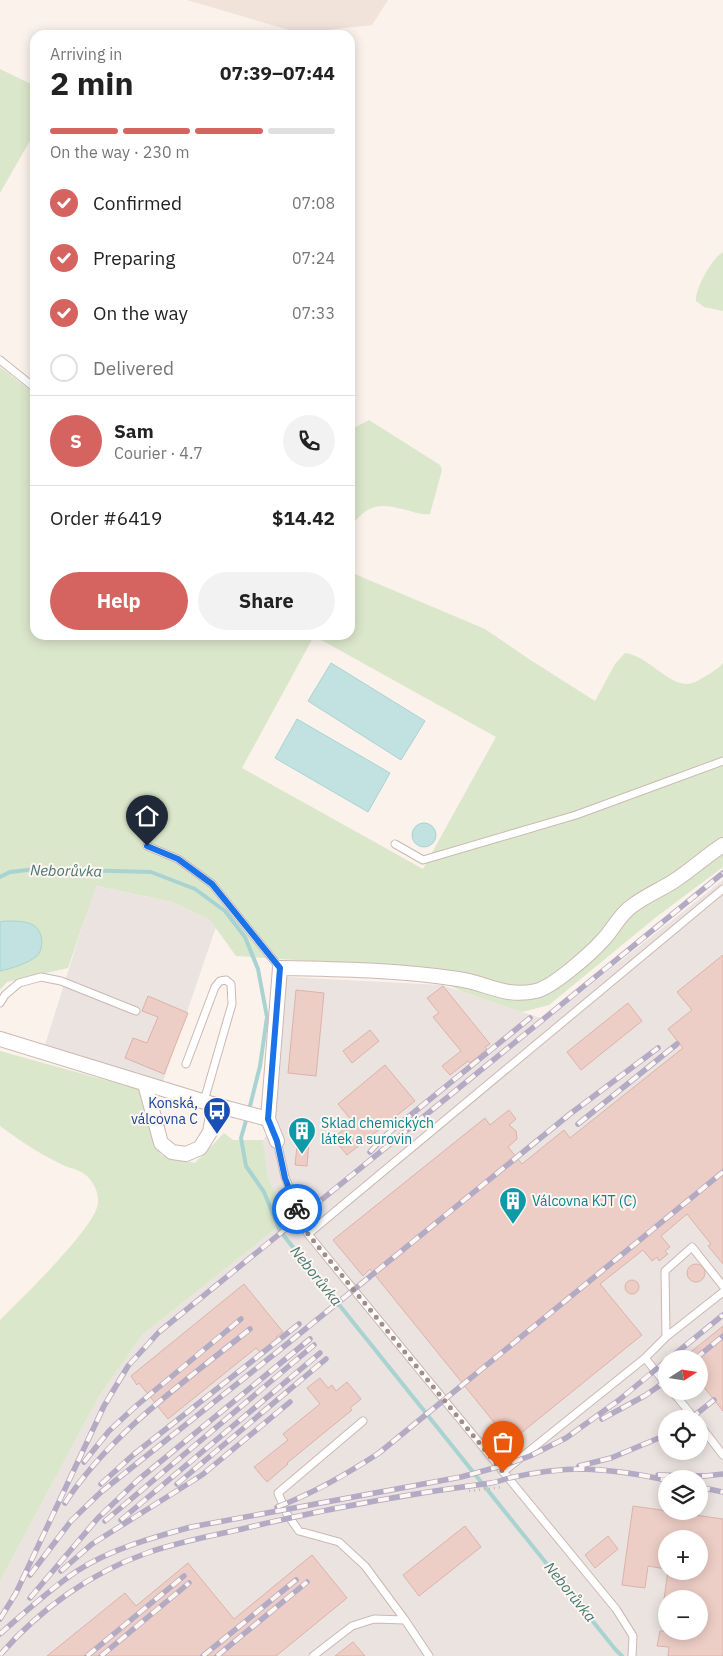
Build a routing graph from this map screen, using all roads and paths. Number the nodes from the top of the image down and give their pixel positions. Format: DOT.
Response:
graph roads {
  1 [pos="0,360"];
  2 [pos="30,384"];
  3 [pos="723,761"];
  4 [pos="395,844"];
  5 [pos="723,845"];
  6 [pos="147,846"];
  7 [pos="723,889"];
  8 [pos="280,968"];
  9 [pos="0,1003"];
  10 [pos="136,1010"];
  11 [pos="0,1039"];
  12 [pos="186,1064"];
  13 [pos="146,1084"];
  14 [pos="210,1103"];
  15 [pos="265,1118"];
  16 [pos="277,1141"];
  17 [pos="308,1234"];
  18 [pos="723,1286"];
  19 [pos="723,1292"];
  20 [pos="666,1338"];
  21 [pos="645,1358"];
  22 [pos="658,1374"];
  23 [pos="679,1400"];
  24 [pos="688,1410"];
  25 [pos="363,1421"];
  26 [pos="708,1436"];
  27 [pos="723,1455"];
  28 [pos="503,1472"];
  29 [pos="503,1487"];
  30 [pos="469,1491"];
  31 [pos="404,1620"];
  32 [pos="633,1653"];
  33 [pos="313,1656"];
  34 [pos="428,1656"];
  1 -- 2 [label="lane"];
  3 -- 4 [label="lane"];
  5 -- 8 [label="street"];
  6 -- 8 [label="lane"];
  7 -- 17 [label="lane"];
  8 -- 15 [label="street"];
  9 -- 10 [label="lane"];
  11 -- 13 [label="street"];
  12 -- 14 [label="lane"];
  13 -- 14 [label="street"];
  13 -- 14 [label="street"];
  14 -- 15 [label="street"];
  15 -- 16 [label="street"];
  16 -- 17 [label="lane"];
  17 -- 28 [label="lane"];
  18 -- 20 [label="lane"];
  19 -- 20 [label="lane"];
  20 -- 21 [label="lane"];
  21 -- 22 [label="lane"];
  21 -- 28 [label="lane"];
  23 -- 24 [label="lane"];
  25 -- 31 [label="lane"];
  26 -- 27 [label="lane"];
  28 -- 32 [label="lane"];
  29 -- 30 [label="path"];
  31 -- 33 [label="lane"];
  31 -- 34 [label="lane"];
}
